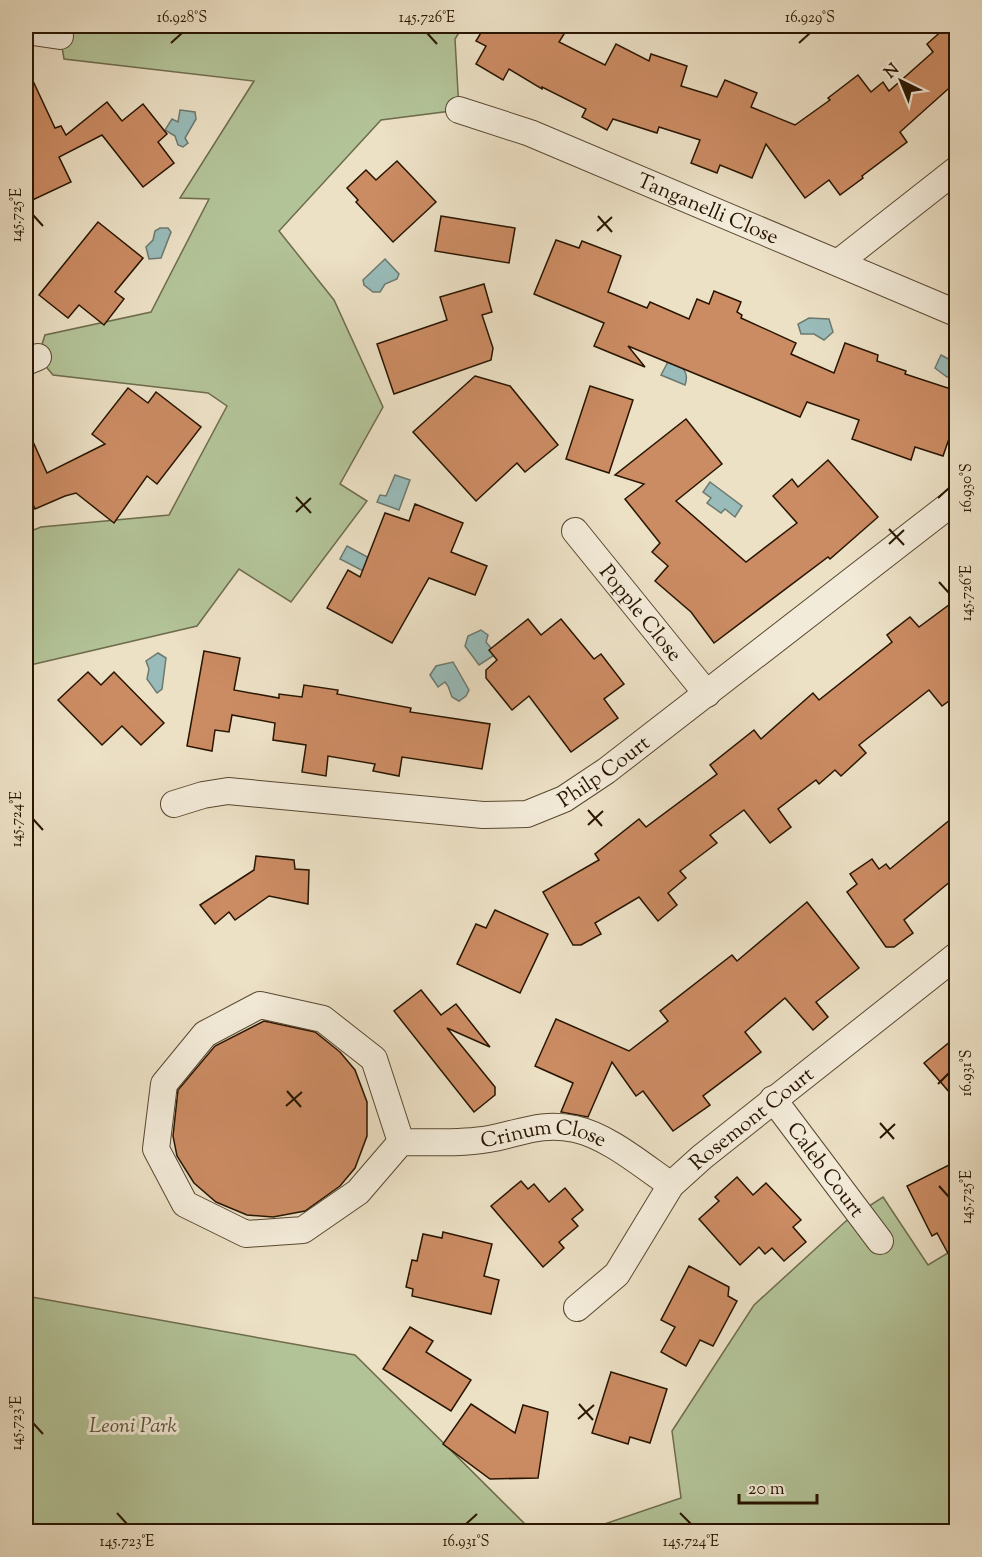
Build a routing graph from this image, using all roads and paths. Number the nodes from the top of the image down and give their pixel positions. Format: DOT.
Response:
graph roads {
  1 [pos="26,31"];
  2 [pos="60,36"];
  3 [pos="459,110"];
  4 [pos="957,170"];
  5 [pos="839,262"];
  6 [pos="957,313"];
  7 [pos="957,500"];
  8 [pos="575,531"];
  9 [pos="707,694"];
  10 [pos="174,804"];
  11 [pos="957,956"];
  12 [pos="773,1100"];
  13 [pos="401,1142"];
  14 [pos="670,1185"];
  15 [pos="880,1241"];
  16 [pos="577,1308"];
  1 -- 2 [label="street"];
  3 -- 5 [label="street, Tanganelli Close"];
  4 -- 5 [label="street"];
  5 -- 6 [label="street, Tanganelli Close"];
  7 -- 9 [label="street, Philp Court"];
  8 -- 9 [label="street, Popple Close"];
  9 -- 10 [label="street, Philp Court"];
  11 -- 12 [label="street, Rosemont Court"];
  12 -- 14 [label="street, Rosemont Court"];
  12 -- 15 [label="street, Caleb Court"];
  13 -- 13 [label="street"];
  13 -- 14 [label="street, Crinum Close"];
  14 -- 16 [label="street, Rosemont Court"];
}
